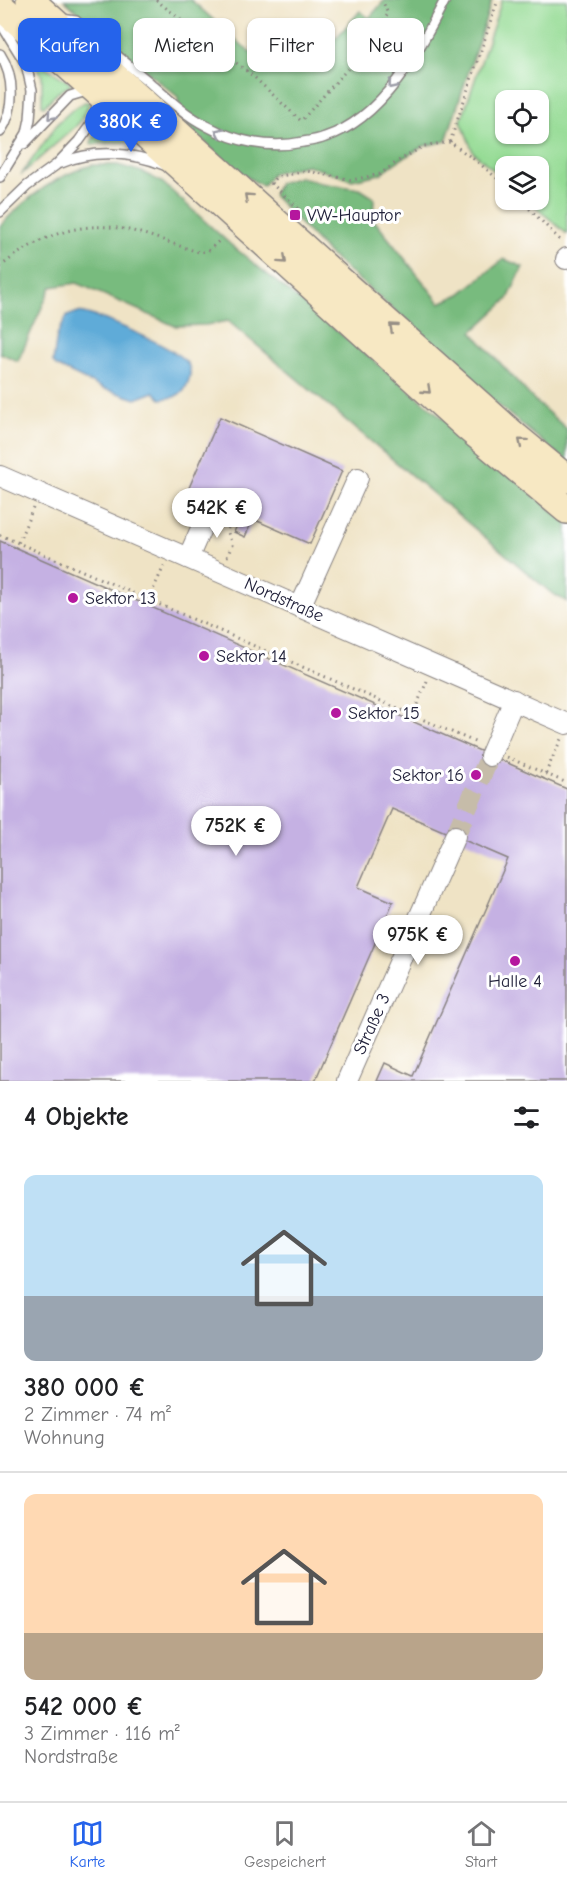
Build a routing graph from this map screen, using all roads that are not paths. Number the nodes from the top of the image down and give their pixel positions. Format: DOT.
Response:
graph roads {
  1 [pos="445,0"];
  2 [pos="0,6"];
  3 [pos="40,9"];
  4 [pos="0,22"];
  5 [pos="0,54"];
  6 [pos="98,72"];
  7 [pos="110,72"];
  8 [pos="103,91"];
  9 [pos="140,99"];
  10 [pos="0,132"];
  11 [pos="16,152"];
  12 [pos="0,162"];
  13 [pos="56,165"];
  14 [pos="0,177"];
  15 [pos="192,179"];
  16 [pos="27,186"];
  17 [pos="0,201"];
  18 [pos="0,212"];
  19 [pos="0,476"];
  20 [pos="358,478"];
  21 [pos="567,479"];
  22 [pos="212,506"];
  23 [pos="567,510"];
  24 [pos="179,554"];
  25 [pos="300,607"];
  26 [pos="514,700"];
  27 [pos="565,729"];
  28 [pos="491,753"];
  29 [pos="455,836"];
  30 [pos="347,1081"];
  1 -- 3 [label="lane, one-way"];
  2 -- 8 [label="main road"];
  4 -- 11 [label="lane"];
  5 -- 10 [label="lane"];
  6 -- 8 [label="lane"];
  7 -- 9 [label="main road"];
  8 -- 9 [label="lane"];
  8 -- 11 [label="lane, one-way"];
  8 -- 13 [label="lane"];
  8 -- 15 [label="main road"];
  21 -- 9 [label="main road, one-way"];
  11 -- 12 [label="lane"];
  11 -- 14 [label="lane"];
  13 -- 15 [label="lane"];
  13 -- 16 [label="lane"];
  15 -- 23 [label="main road, one-way"];
  16 -- 17 [label="lane"];
  16 -- 18 [label="lane"];
  19 -- 24 [label="street, Nordstraße"];
  20 -- 25 [label="street"];
  22 -- 24 [label="street"];
  24 -- 25 [label="street, Nordstraße"];
  25 -- 26 [label="street, Nordstraße"];
  26 -- 27 [label="street, Nordstraße"];
  26 -- 28 [label="street"];
  29 -- 30 [label="street, Straße 3"];
}
